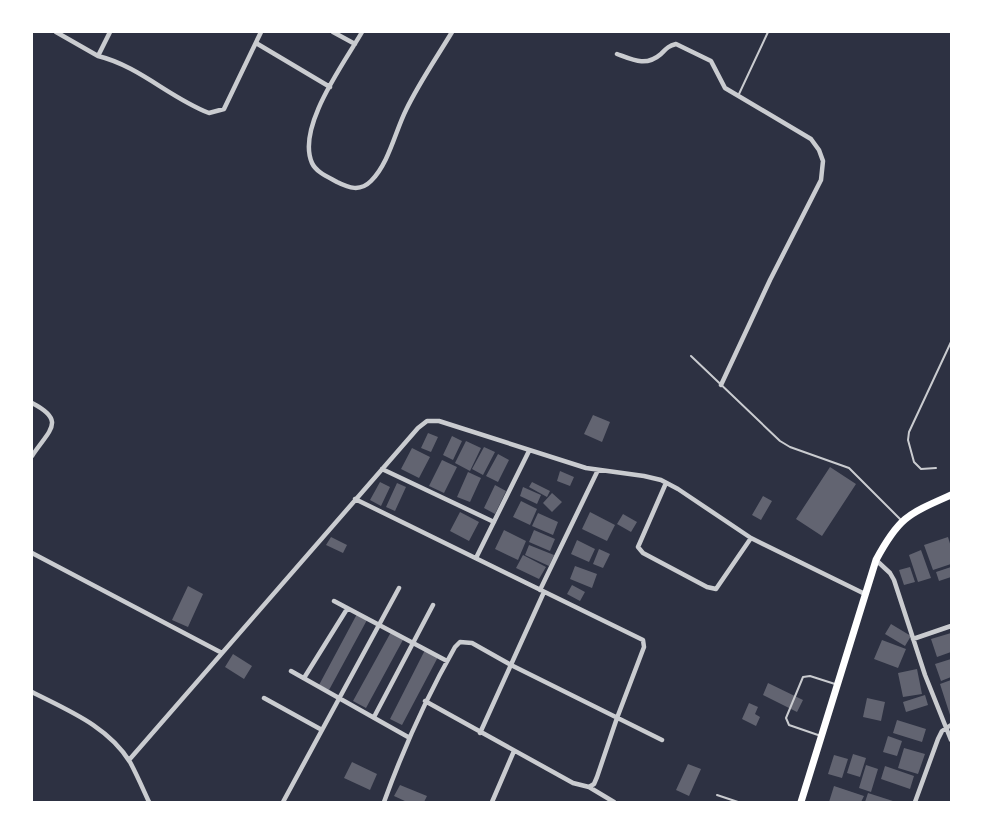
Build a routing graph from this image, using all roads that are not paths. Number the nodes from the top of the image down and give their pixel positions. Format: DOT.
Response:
graph roads {
  1 [pos="56,32"];
  2 [pos="110,32"];
  3 [pos="261,32"];
  4 [pos="333,32"];
  5 [pos="362,32"];
  6 [pos="452,32"];
  7 [pos="768,32"];
  8 [pos="256,43"];
  9 [pos="355,44"];
  10 [pos="617,54"];
  11 [pos="98,56"];
  12 [pos="330,88"];
  13 [pos="738,97"];
  14 [pos="951,342"];
  15 [pos="691,356"];
  16 [pos="721,385"];
  17 [pos="32,403"];
  18 [pos="529,451"];
  19 [pos="32,456"];
  20 [pos="936,468"];
  21 [pos="382,469"];
  22 [pos="598,470"];
  23 [pos="666,483"];
  24 [pos="951,495"];
  25 [pos="355,499"];
  26 [pos="902,521"];
  27 [pos="494,522"];
  28 [pos="751,538"];
  29 [pos="32,553"];
  30 [pos="475,558"];
  31 [pos="876,560"];
  32 [pos="399,588"];
  33 [pos="542,591"];
  34 [pos="866,594"];
  35 [pos="334,601"];
  36 [pos="433,605"];
  37 [pos="347,609"];
  38 [pos="380,625"];
  39 [pos="951,626"];
  40 [pos="913,639"];
  41 [pos="414,643"];
  42 [pos="222,653"];
  43 [pos="447,661"];
  44 [pos="511,665"];
  45 [pos="291,671"];
  46 [pos="304,678"];
  47 [pos="838,685"];
  48 [pos="32,692"];
  49 [pos="340,697"];
  50 [pos="264,698"];
  51 [pos="425,701"];
  52 [pos="374,717"];
  53 [pos="617,718"];
  54 [pos="949,725"];
  55 [pos="322,730"];
  56 [pos="480,733"];
  57 [pos="408,737"];
  58 [pos="822,737"];
  59 [pos="662,740"];
  60 [pos="951,740"];
  61 [pos="514,751"];
  62 [pos="129,760"];
  63 [pos="589,787"];
  64 [pos="717,794"];
  65 [pos="802,802"];
  66 [pos="149,803"];
  67 [pos="283,803"];
  68 [pos="384,803"];
  69 [pos="492,803"];
  70 [pos="614,803"];
  71 [pos="738,803"];
  72 [pos="915,803"];
  1 -- 11 [label="street"];
  2 -- 11 [label="street"];
  3 -- 8 [label="street"];
  4 -- 9 [label="street"];
  5 -- 9 [label="street"];
  6 -- 12 [label="street"];
  7 -- 13 [label="lane"];
  8 -- 11 [label="street"];
  8 -- 12 [label="street"];
  9 -- 12 [label="street"];
  10 -- 13 [label="street"];
  13 -- 16 [label="street"];
  14 -- 20 [label="lane"];
  15 -- 16 [label="lane"];
  16 -- 26 [label="lane"];
  17 -- 19 [label="street"];
  18 -- 21 [label="street"];
  18 -- 22 [label="street"];
  18 -- 27 [label="street"];
  21 -- 25 [label="street"];
  21 -- 27 [label="street"];
  22 -- 23 [label="street"];
  22 -- 33 [label="street"];
  23 -- 28 [label="street"];
  23 -- 28 [label="street"];
  24 -- 26 [label="highway"];
  25 -- 30 [label="street"];
  25 -- 42 [label="street"];
  26 -- 31 [label="highway"];
  27 -- 30 [label="street"];
  28 -- 34 [label="street"];
  29 -- 42 [label="street"];
  30 -- 33 [label="street"];
  31 -- 34 [label="highway"];
  31 -- 40 [label="street"];
  32 -- 38 [label="street"];
  33 -- 44 [label="street"];
  33 -- 53 [label="street"];
  34 -- 47 [label="highway"];
  35 -- 37 [label="street"];
  36 -- 41 [label="street"];
  37 -- 38 [label="street"];
  37 -- 46 [label="street"];
  38 -- 41 [label="street"];
  38 -- 49 [label="street"];
  39 -- 40 [label="street"];
  40 -- 54 [label="street"];
  41 -- 43 [label="street"];
  41 -- 52 [label="street"];
  42 -- 62 [label="street"];
  43 -- 44 [label="street"];
  43 -- 51 [label="street"];
  44 -- 53 [label="street"];
  44 -- 56 [label="street"];
  45 -- 46 [label="street"];
  46 -- 49 [label="street"];
  47 -- 58 [label="highway"];
  47 -- 58 [label="lane"];
  48 -- 62 [label="street"];
  49 -- 52 [label="street"];
  49 -- 55 [label="street"];
  50 -- 55 [label="street"];
  51 -- 56 [label="street"];
  51 -- 57 [label="street"];
  52 -- 57 [label="street"];
  53 -- 59 [label="street"];
  53 -- 63 [label="street"];
  54 -- 60 [label="street"];
  54 -- 72 [label="street"];
  55 -- 67 [label="street"];
  56 -- 61 [label="street"];
  57 -- 68 [label="street"];
  58 -- 65 [label="highway"];
  61 -- 63 [label="street"];
  61 -- 69 [label="street"];
  62 -- 66 [label="street"];
  63 -- 70 [label="street"];
  64 -- 71 [label="lane"];
}
